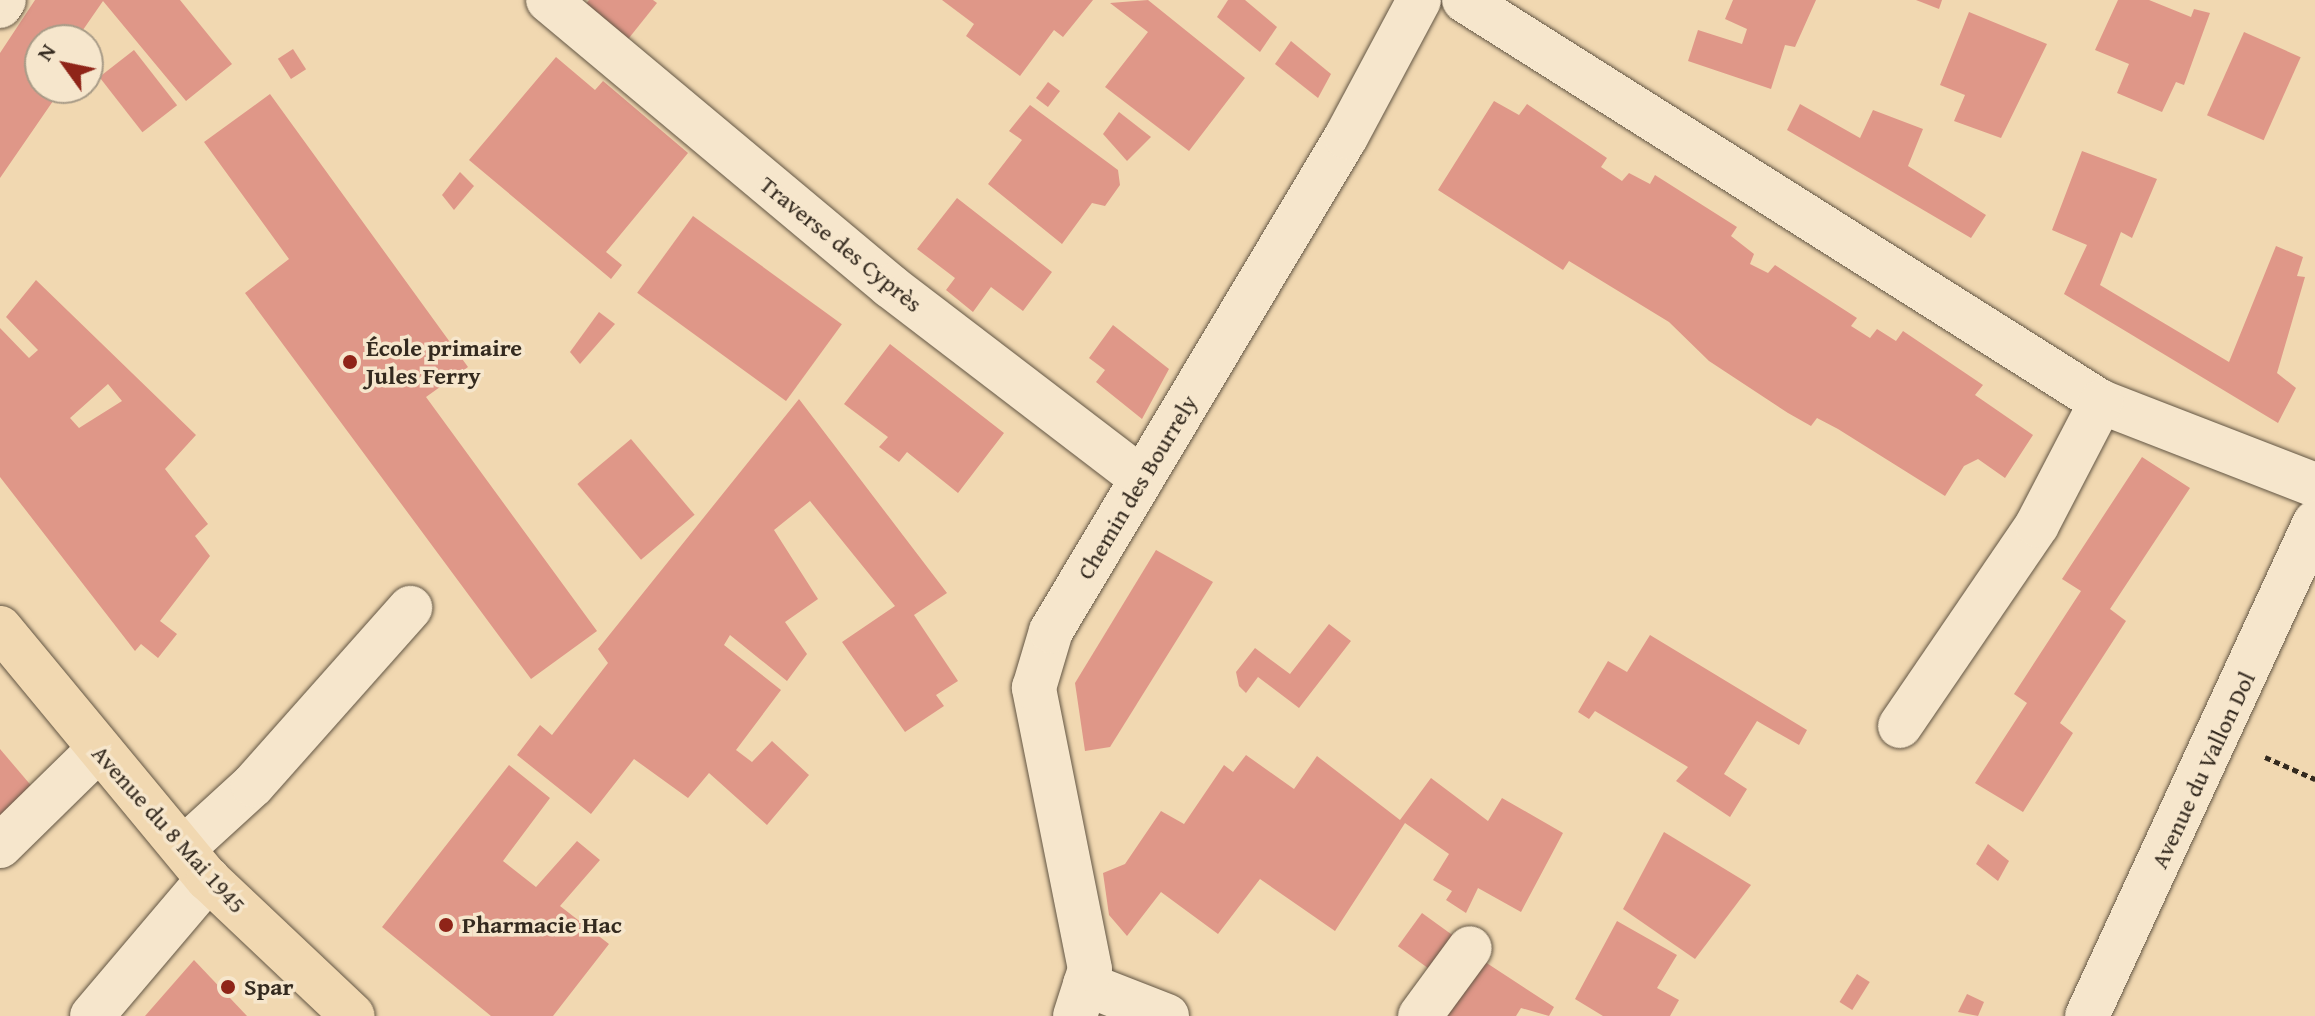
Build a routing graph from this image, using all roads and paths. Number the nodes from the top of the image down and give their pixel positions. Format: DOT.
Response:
graph roads {
  1 [pos="4,0"];
  2 [pos="548,0"];
  3 [pos="1419,0"];
  4 [pos="1464,0"];
  5 [pos="0,6"];
  6 [pos="2101,402"];
  7 [pos="1142,479"];
  8 [pos="2315,485"];
  9 [pos="2315,522"];
  10 [pos="410,608"];
  11 [pos="0,628"];
  12 [pos="1900,726"];
  13 [pos="98,750"];
  14 [pos="0,846"];
  15 [pos="196,863"];
  16 [pos="1470,948"];
  17 [pos="1080,1000"];
  18 [pos="92,1016"];
  19 [pos="353,1016"];
  20 [pos="1167,1016"];
  21 [pos="1420,1016"];
  22 [pos="2087,1016"];
  1 -- 5 [label="street"];
  2 -- 7 [label="street, Traverse des Cyprès"];
  3 -- 7 [label="street, Chemin des Bourrely"];
  4 -- 6 [label="street"];
  6 -- 8 [label="street"];
  6 -- 12 [label="street"];
  7 -- 17 [label="street, Chemin des Bourrely"];
  9 -- 22 [label="street, Avenue du Vallon Dol"];
  10 -- 15 [label="street"];
  11 -- 13 [label="main road, Avenue du 8 Mai 1945"];
  13 -- 14 [label="street"];
  13 -- 15 [label="main road, Avenue du 8 Mai 1945"];
  15 -- 18 [label="street"];
  15 -- 19 [label="main road, Avenue du 8 Mai 1945"];
  16 -- 21 [label="street"];
  17 -- 20 [label="street"];
}
